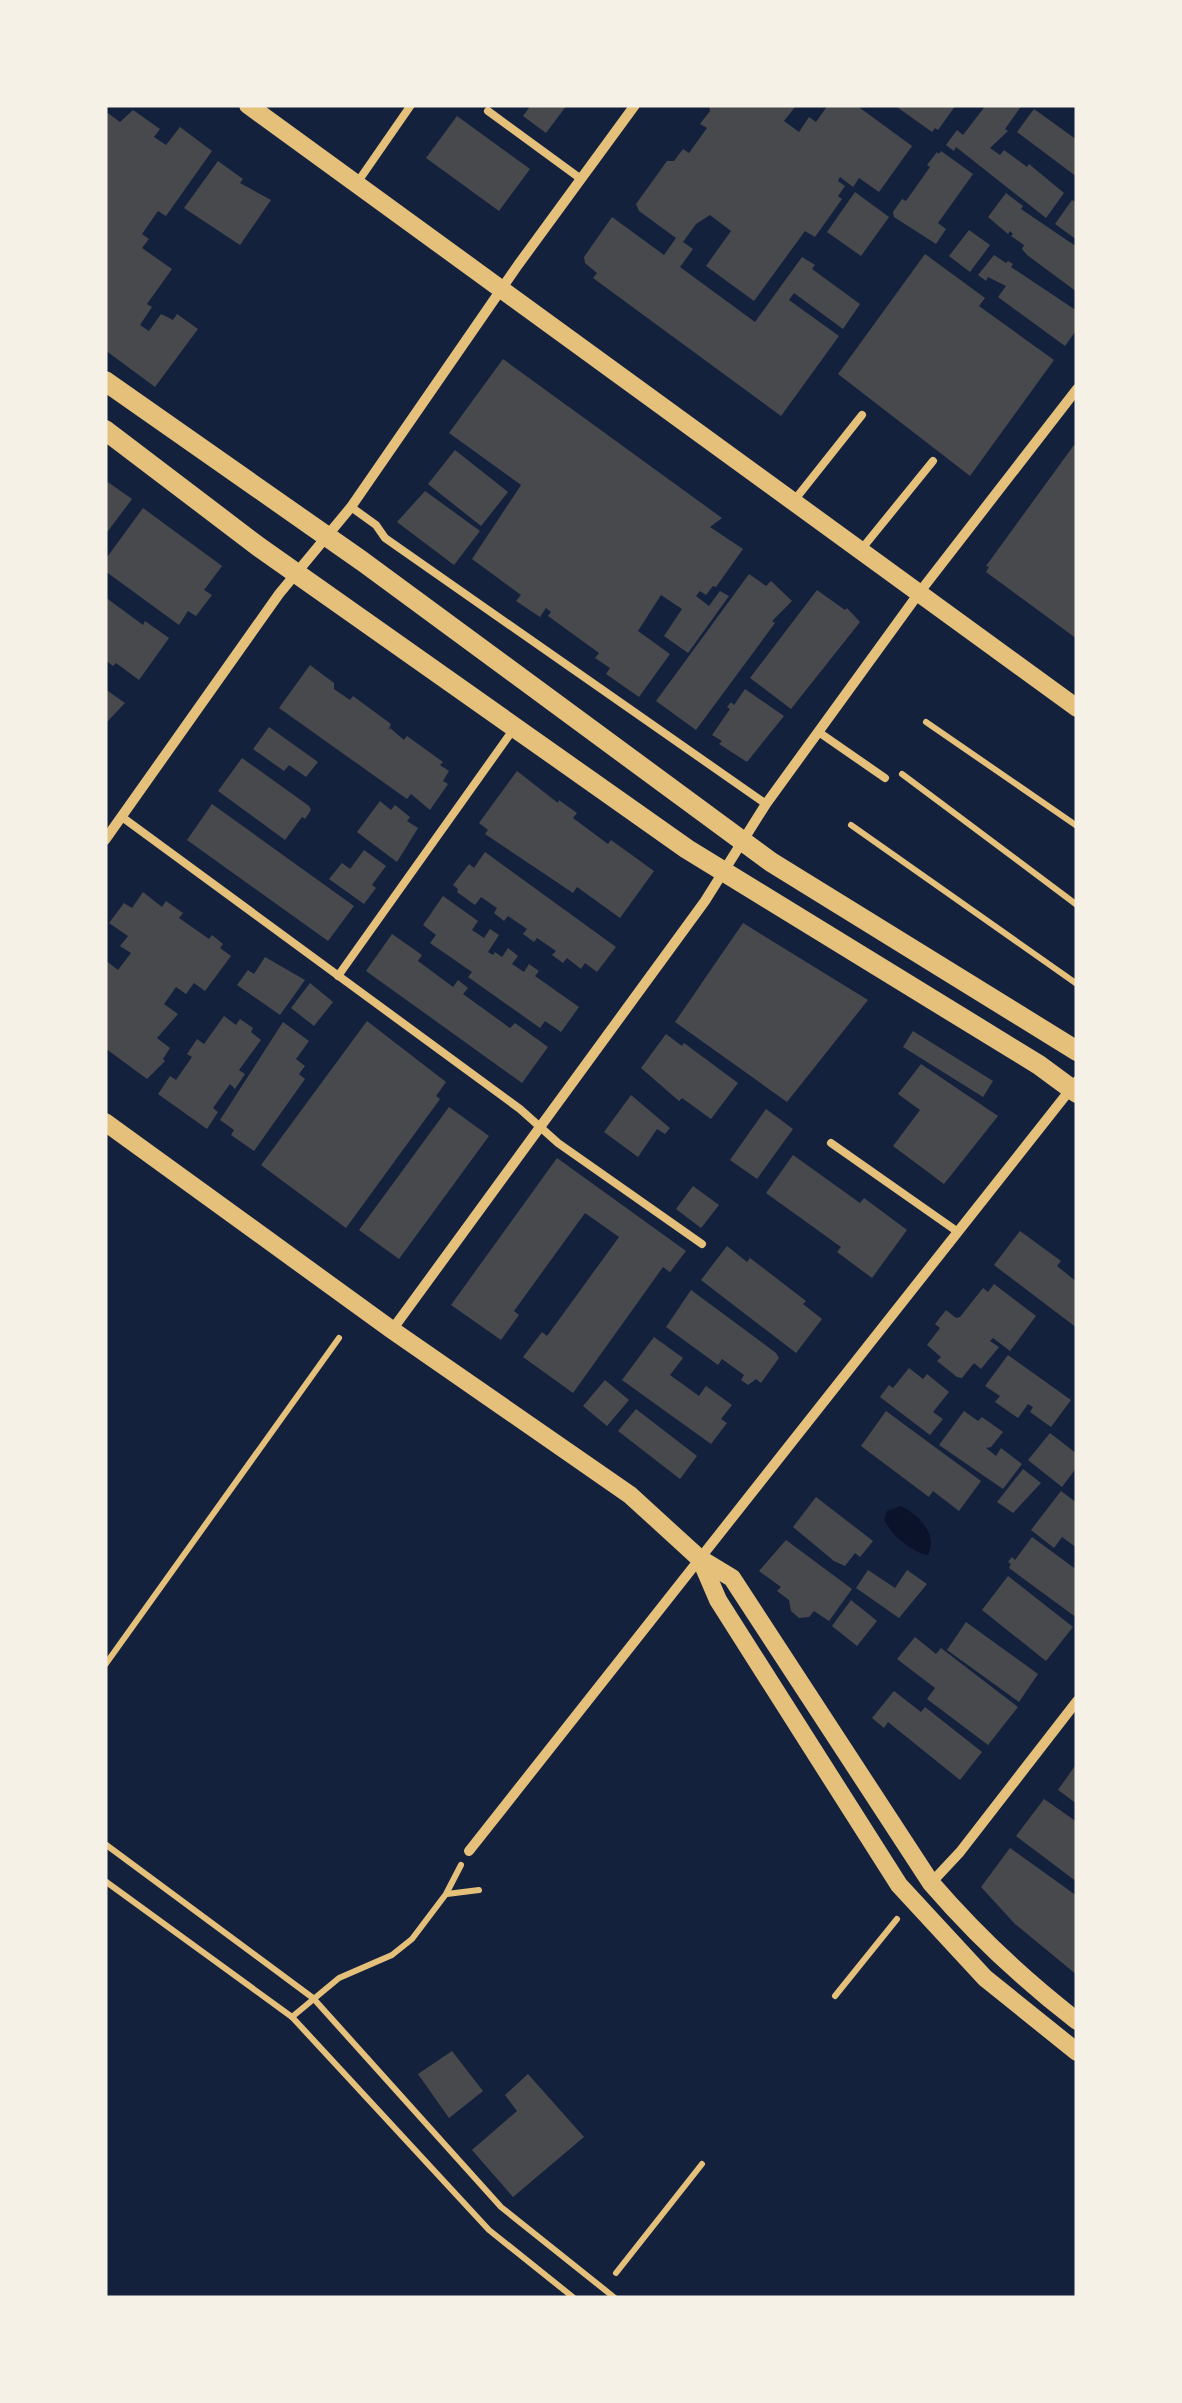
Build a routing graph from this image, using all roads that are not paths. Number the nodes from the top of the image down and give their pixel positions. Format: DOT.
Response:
graph roads {
  1 [pos="248,105"];
  2 [pos="411,105"];
  3 [pos="635,105"];
  4 [pos="488,111"];
  5 [pos="582,180"];
  6 [pos="356,184"];
  7 [pos="501,290"];
  8 [pos="105,380"];
  9 [pos="1077,389"];
  10 [pos="862,415"];
  11 [pos="105,430"];
  12 [pos="933,461"];
  13 [pos="793,502"];
  14 [pos="351,507"];
  15 [pos="321,544"];
  16 [pos="860,550"];
  17 [pos="297,572"];
  18 [pos="919,594"];
  19 [pos="1077,708"];
  20 [pos="516,727"];
  21 [pos="820,734"];
  22 [pos="885,778"];
  23 [pos="766,804"];
  24 [pos="122,817"];
  25 [pos="105,840"];
  26 [pos="734,857"];
  27 [pos="338,976"];
  28 [pos="1077,1051"];
  29 [pos="1075,1088"];
  30 [pos="105,1122"];
  31 [pos="537,1127"];
  32 [pos="830,1143"];
  33 [pos="958,1232"];
  34 [pos="702,1244"];
  35 [pos="392,1330"];
  36 [pos="700,1558"];
  37 [pos="1077,1701"];
  38 [pos="469,1851"];
  39 [pos="932,1883"];
  40 [pos="1077,2022"];
  41 [pos="1077,2052"];
  1 -- 6 [label="street"];
  2 -- 6 [label="lane"];
  3 -- 5 [label="street"];
  4 -- 5 [label="lane"];
  5 -- 7 [label="street"];
  6 -- 7 [label="street"];
  7 -- 13 [label="street"];
  7 -- 14 [label="street"];
  8 -- 15 [label="main road"];
  9 -- 18 [label="street"];
  10 -- 13 [label="lane"];
  11 -- 17 [label="main road"];
  12 -- 16 [label="lane"];
  13 -- 16 [label="street"];
  14 -- 15 [label="street"];
  14 -- 23 [label="lane"];
  15 -- 17 [label="street"];
  15 -- 26 [label="main road"];
  16 -- 18 [label="street"];
  17 -- 20 [label="main road"];
  17 -- 24 [label="street"];
  18 -- 19 [label="street"];
  18 -- 21 [label="street"];
  20 -- 26 [label="main road"];
  20 -- 27 [label="lane"];
  21 -- 22 [label="lane"];
  21 -- 23 [label="street"];
  23 -- 26 [label="street"];
  24 -- 25 [label="street"];
  24 -- 27 [label="lane"];
  26 -- 28 [label="main road"];
  26 -- 29 [label="main road"];
  26 -- 31 [label="street"];
  27 -- 31 [label="lane"];
  29 -- 33 [label="street"];
  30 -- 35 [label="street"];
  31 -- 34 [label="lane"];
  31 -- 35 [label="street"];
  32 -- 33 [label="lane"];
  33 -- 36 [label="street"];
  35 -- 36 [label="street"];
  36 -- 38 [label="street"];
  36 -- 39 [label="street"];
  36 -- 41 [label="street"];
  37 -- 39 [label="street"];
  39 -- 40 [label="street"];
}
